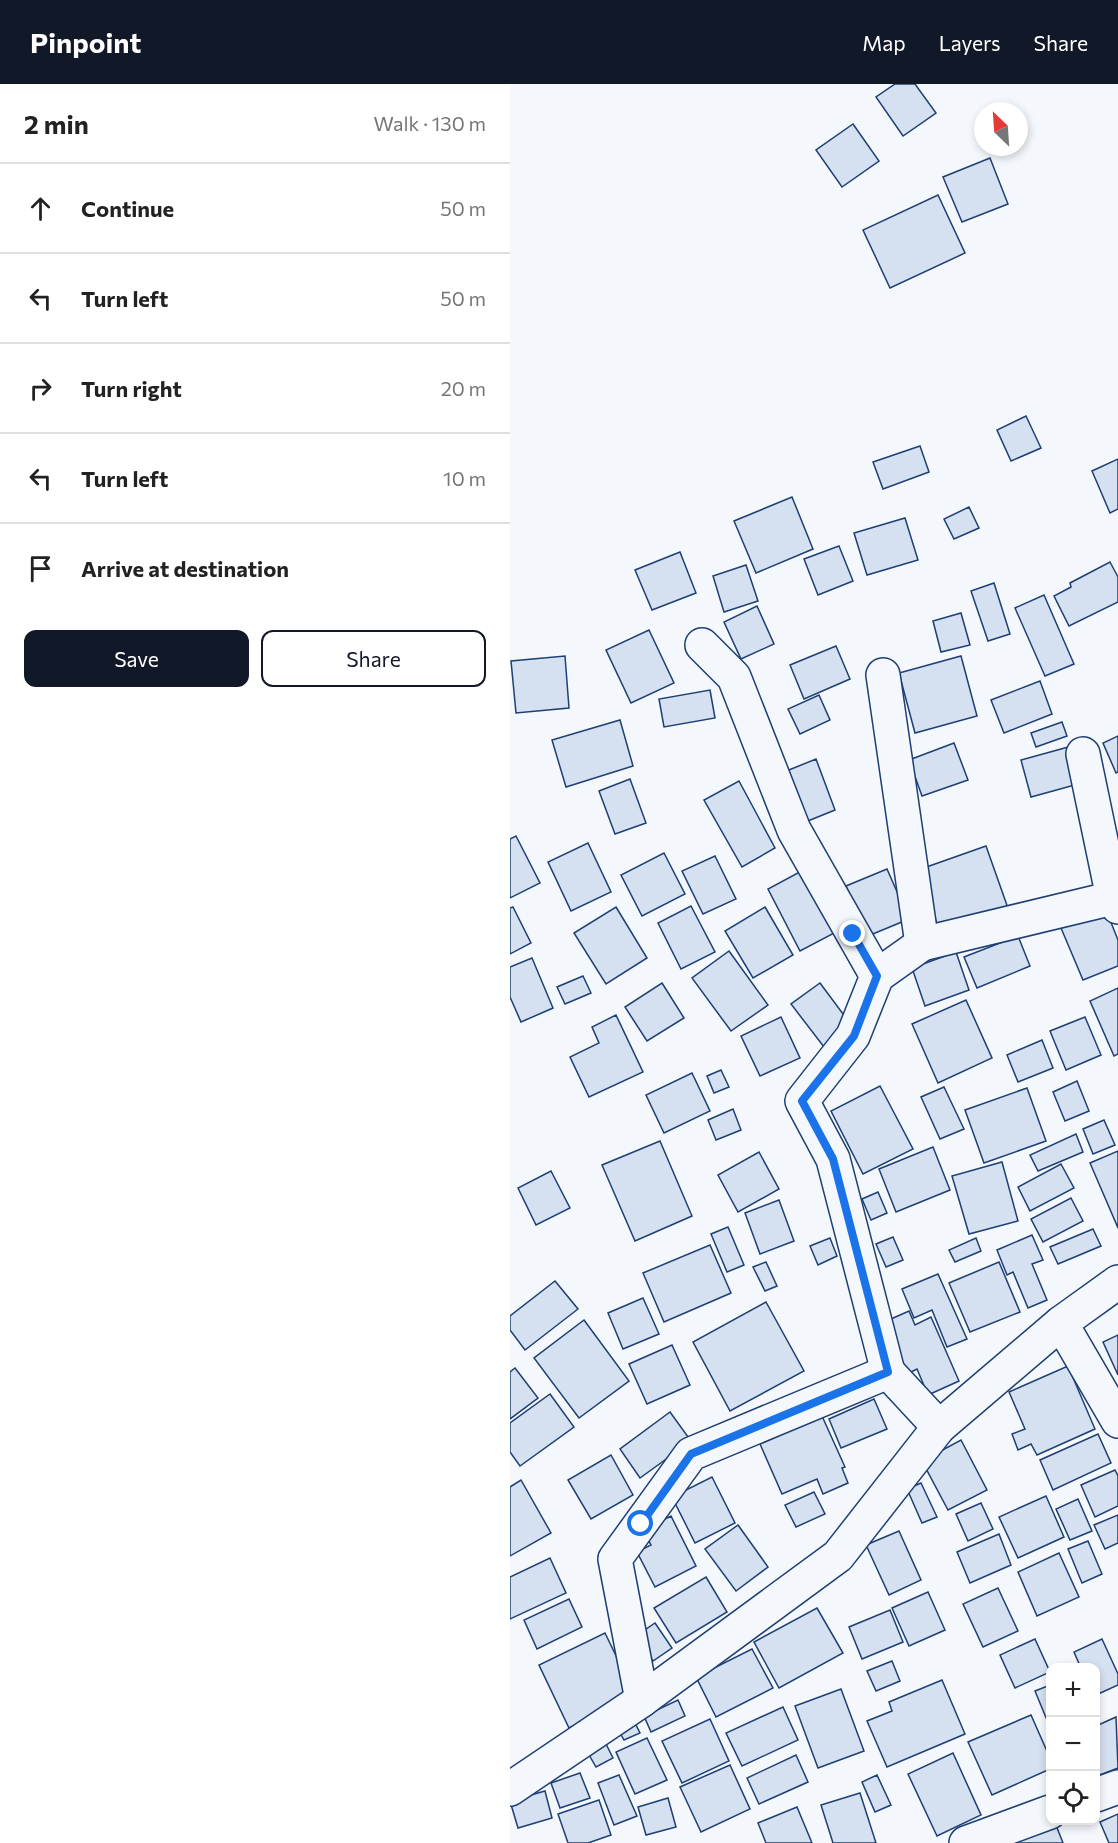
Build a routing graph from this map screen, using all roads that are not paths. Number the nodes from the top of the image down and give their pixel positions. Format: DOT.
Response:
graph roads {
  1 [pos="702,645"];
  2 [pos="884,675"];
  3 [pos="1083,754"];
  4 [pos="1115,902"];
  5 [pos="922,944"];
  6 [pos="877,976"];
  7 [pos="1118,1282"];
  8 [pos="1060,1323"];
  9 [pos="888,1372"];
  10 [pos="1118,1422"];
  11 [pos="939,1427"];
  12 [pos="642,1700"];
  13 [pos="1118,1787"];
  14 [pos="510,1790"];
  15 [pos="1100,1793"];
  16 [pos="1046,1813"];
  17 [pos="966,1843"];
  1 -- 6 [label="street"];
  2 -- 5 [label="street"];
  3 -- 4 [label="street"];
  4 -- 5 [label="street"];
  5 -- 6 [label="street"];
  6 -- 9 [label="street"];
  7 -- 8 [label="street"];
  8 -- 10 [label="street"];
  8 -- 11 [label="street"];
  9 -- 11 [label="street"];
  9 -- 12 [label="street"];
  11 -- 12 [label="street"];
  12 -- 14 [label="street"];
  13 -- 15 [label="street"];
  16 -- 17 [label="street"];
}
